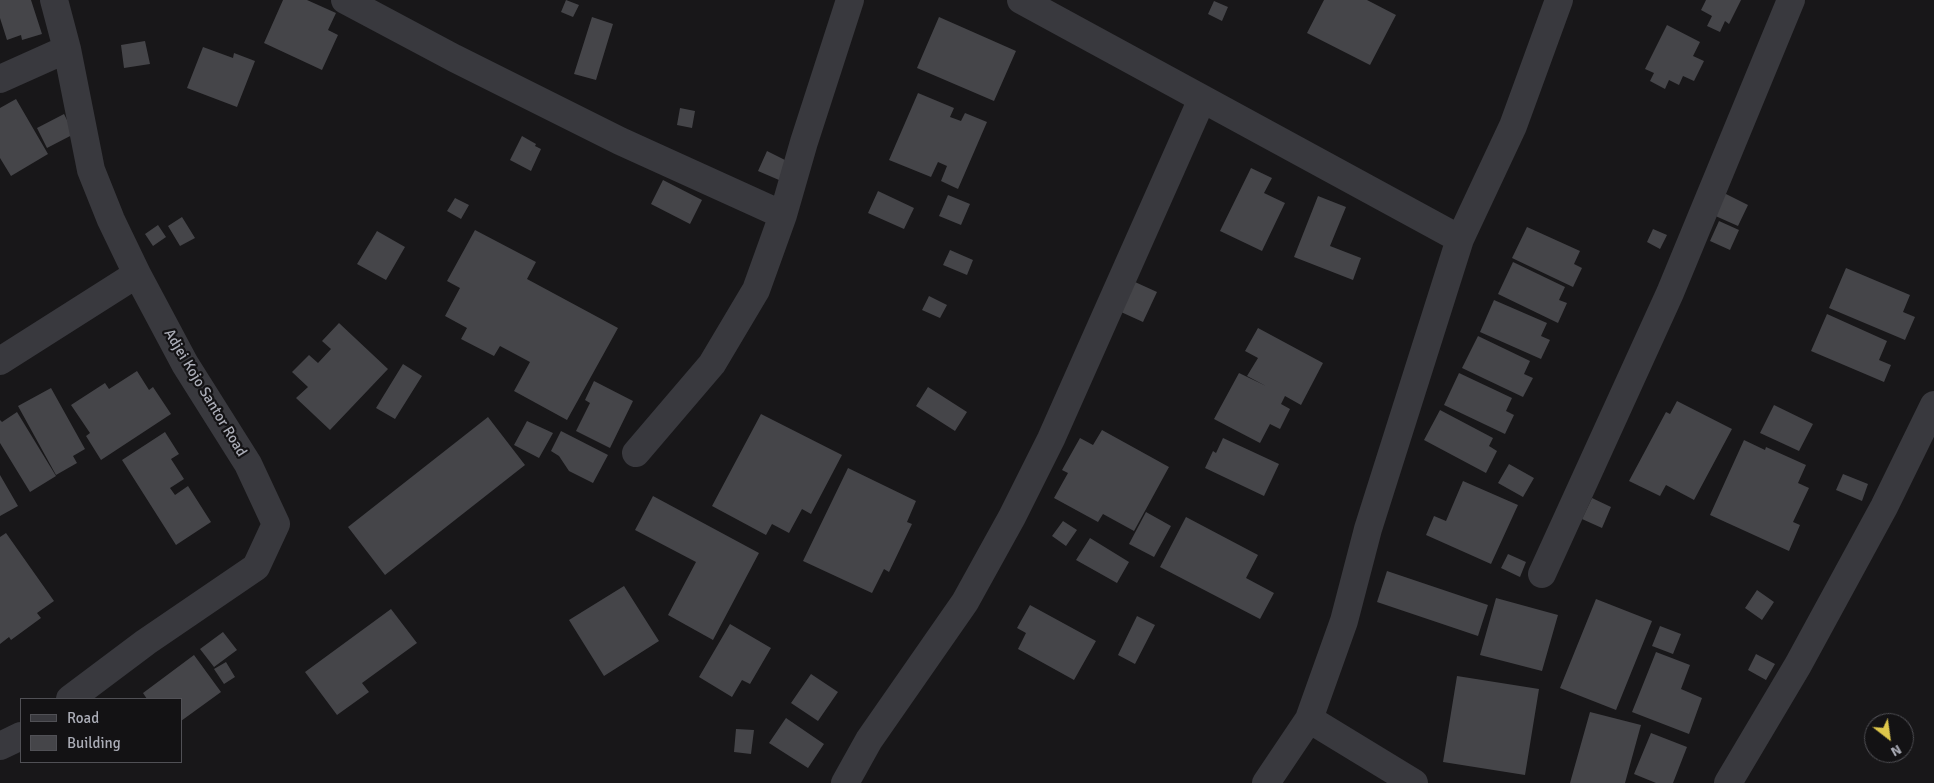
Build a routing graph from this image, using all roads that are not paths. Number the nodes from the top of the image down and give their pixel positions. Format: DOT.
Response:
graph roads {
  1 [pos="54,0"];
  2 [pos="345,0"];
  3 [pos="850,0"];
  4 [pos="1021,0"];
  5 [pos="1559,0"];
  6 [pos="1791,0"];
  7 [pos="67,50"];
  8 [pos="0,79"];
  9 [pos="1202,99"];
  10 [pos="783,215"];
  11 [pos="1460,239"];
  12 [pos="137,274"];
  13 [pos="0,361"];
  14 [pos="1934,405"];
  15 [pos="636,452"];
  16 [pos="1542,574"];
  17 [pos="71,698"];
  18 [pos="1309,719"];
  19 [pos="20,736"];
  20 [pos="0,746"];
  21 [pos="846,783"];
  22 [pos="1266,783"];
  23 [pos="1414,783"];
  24 [pos="1728,783"];
  1 -- 7 [label="street, Adjei Kojo Santor Road"];
  2 -- 10 [label="street"];
  3 -- 10 [label="street"];
  4 -- 9 [label="street"];
  5 -- 11 [label="street"];
  6 -- 16 [label="street"];
  7 -- 8 [label="street"];
  7 -- 12 [label="street, Adjei Kojo Santor Road"];
  9 -- 11 [label="street"];
  9 -- 21 [label="street"];
  10 -- 15 [label="street"];
  11 -- 18 [label="street"];
  12 -- 13 [label="street"];
  12 -- 17 [label="street, Adjei Kojo Santor Road"];
  14 -- 24 [label="street"];
  18 -- 22 [label="street"];
  18 -- 23 [label="street"];
  19 -- 20 [label="street"];
}
